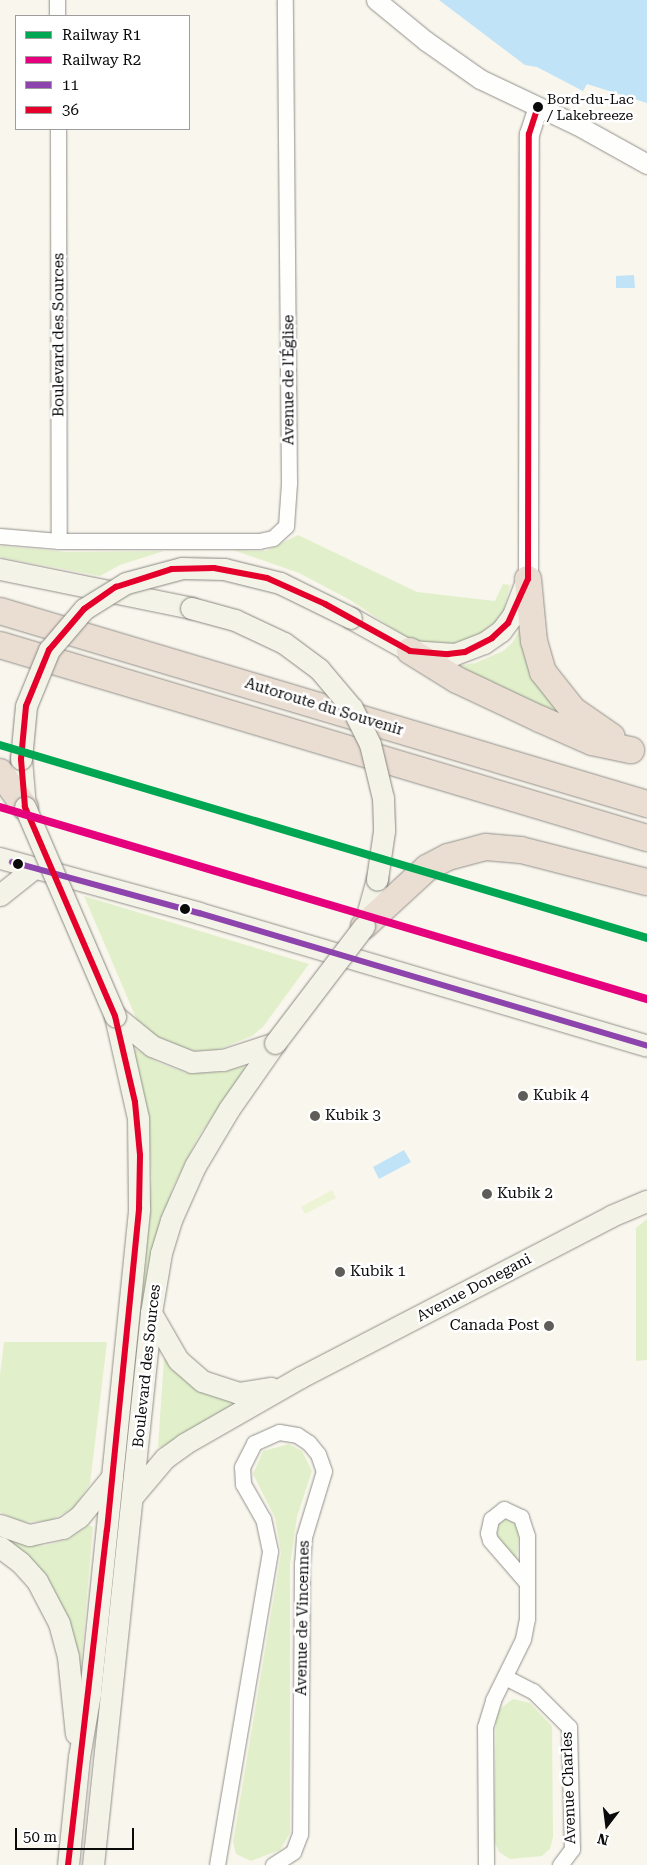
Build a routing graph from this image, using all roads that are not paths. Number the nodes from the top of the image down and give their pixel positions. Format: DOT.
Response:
graph roads {
  1 [pos="57,0"];
  2 [pos="285,0"];
  3 [pos="376,0"];
  4 [pos="58,15"];
  5 [pos="538,108"];
  6 [pos="58,130"];
  7 [pos="647,164"];
  8 [pos="0,536"];
  9 [pos="59,541"];
  10 [pos="0,569"];
  11 [pos="528,578"];
  12 [pos="0,611"];
  13 [pos="0,645"];
  14 [pos="410,651"];
  15 [pos="639,753"];
  16 [pos="0,772"];
  17 [pos="647,804"];
  18 [pos="25,807"];
  19 [pos="647,838"];
  20 [pos="0,858"];
  21 [pos="34,868"];
  22 [pos="647,882"];
  23 [pos="0,895"];
  24 [pos="364,926"];
  25 [pos="116,1016"];
  26 [pos="275,1043"];
  27 [pos="647,1046"];
  28 [pos="647,1201"];
  29 [pos="151,1313"];
  30 [pos="302,1377"];
  31 [pos="112,1477"];
  32 [pos="132,1497"];
  33 [pos="0,1525"];
  34 [pos="0,1547"];
  35 [pos="527,1582"];
  36 [pos="505,1677"];
  37 [pos="79,1757"];
  38 [pos="68,1865"];
  39 [pos="93,1865"];
  40 [pos="217,1865"];
  41 [pos="273,1865"];
  42 [pos="486,1865"];
  43 [pos="560,1865"];
  1 -- 4 [label="street"];
  2 -- 9 [label="street, Avenue de l'Église"];
  3 -- 5 [label="street"];
  5 -- 7 [label="street"];
  5 -- 11 [label="street"];
  6 -- 9 [label="street, Boulevard des Sources"];
  8 -- 9 [label="street, Avenue de l'Église"];
  10 -- 24 [label="main road, bridge"];
  11 -- 14 [label="main road"];
  11 -- 15 [label="highway"];
  12 -- 17 [label="highway, Autoroute du Souvenir"];
  13 -- 19 [label="highway"];
  14 -- 15 [label="highway"];
  14 -- 18 [label="main road, bridge"];
  16 -- 18 [label="highway"];
  18 -- 25 [label="main road, Boulevard des Sources, bridge"];
  20 -- 21 [label="main road"];
  21 -- 23 [label="main road"];
  21 -- 27 [label="main road"];
  22 -- 24 [label="highway"];
  24 -- 26 [label="main road, Boulevard des Sources, bridge"];
  25 -- 26 [label="main road"];
  25 -- 31 [label="main road, Boulevard des Sources"];
  26 -- 29 [label="main road, Boulevard des Sources"];
  28 -- 30 [label="main road, Avenue Donegani"];
  29 -- 30 [label="main road"];
  29 -- 32 [label="main road, Boulevard des Sources"];
  30 -- 32 [label="main road"];
  31 -- 33 [label="main road"];
  31 -- 37 [label="main road, Boulevard des Sources"];
  32 -- 39 [label="main road, Boulevard des Sources"];
  34 -- 37 [label="main road"];
  35 -- 36 [label="street"];
  36 -- 42 [label="street"];
  36 -- 43 [label="street, Avenue Charles"];
  37 -- 38 [label="main road, Boulevard des Sources"];
  40 -- 41 [label="street, Avenue de Vincennes"];
}
